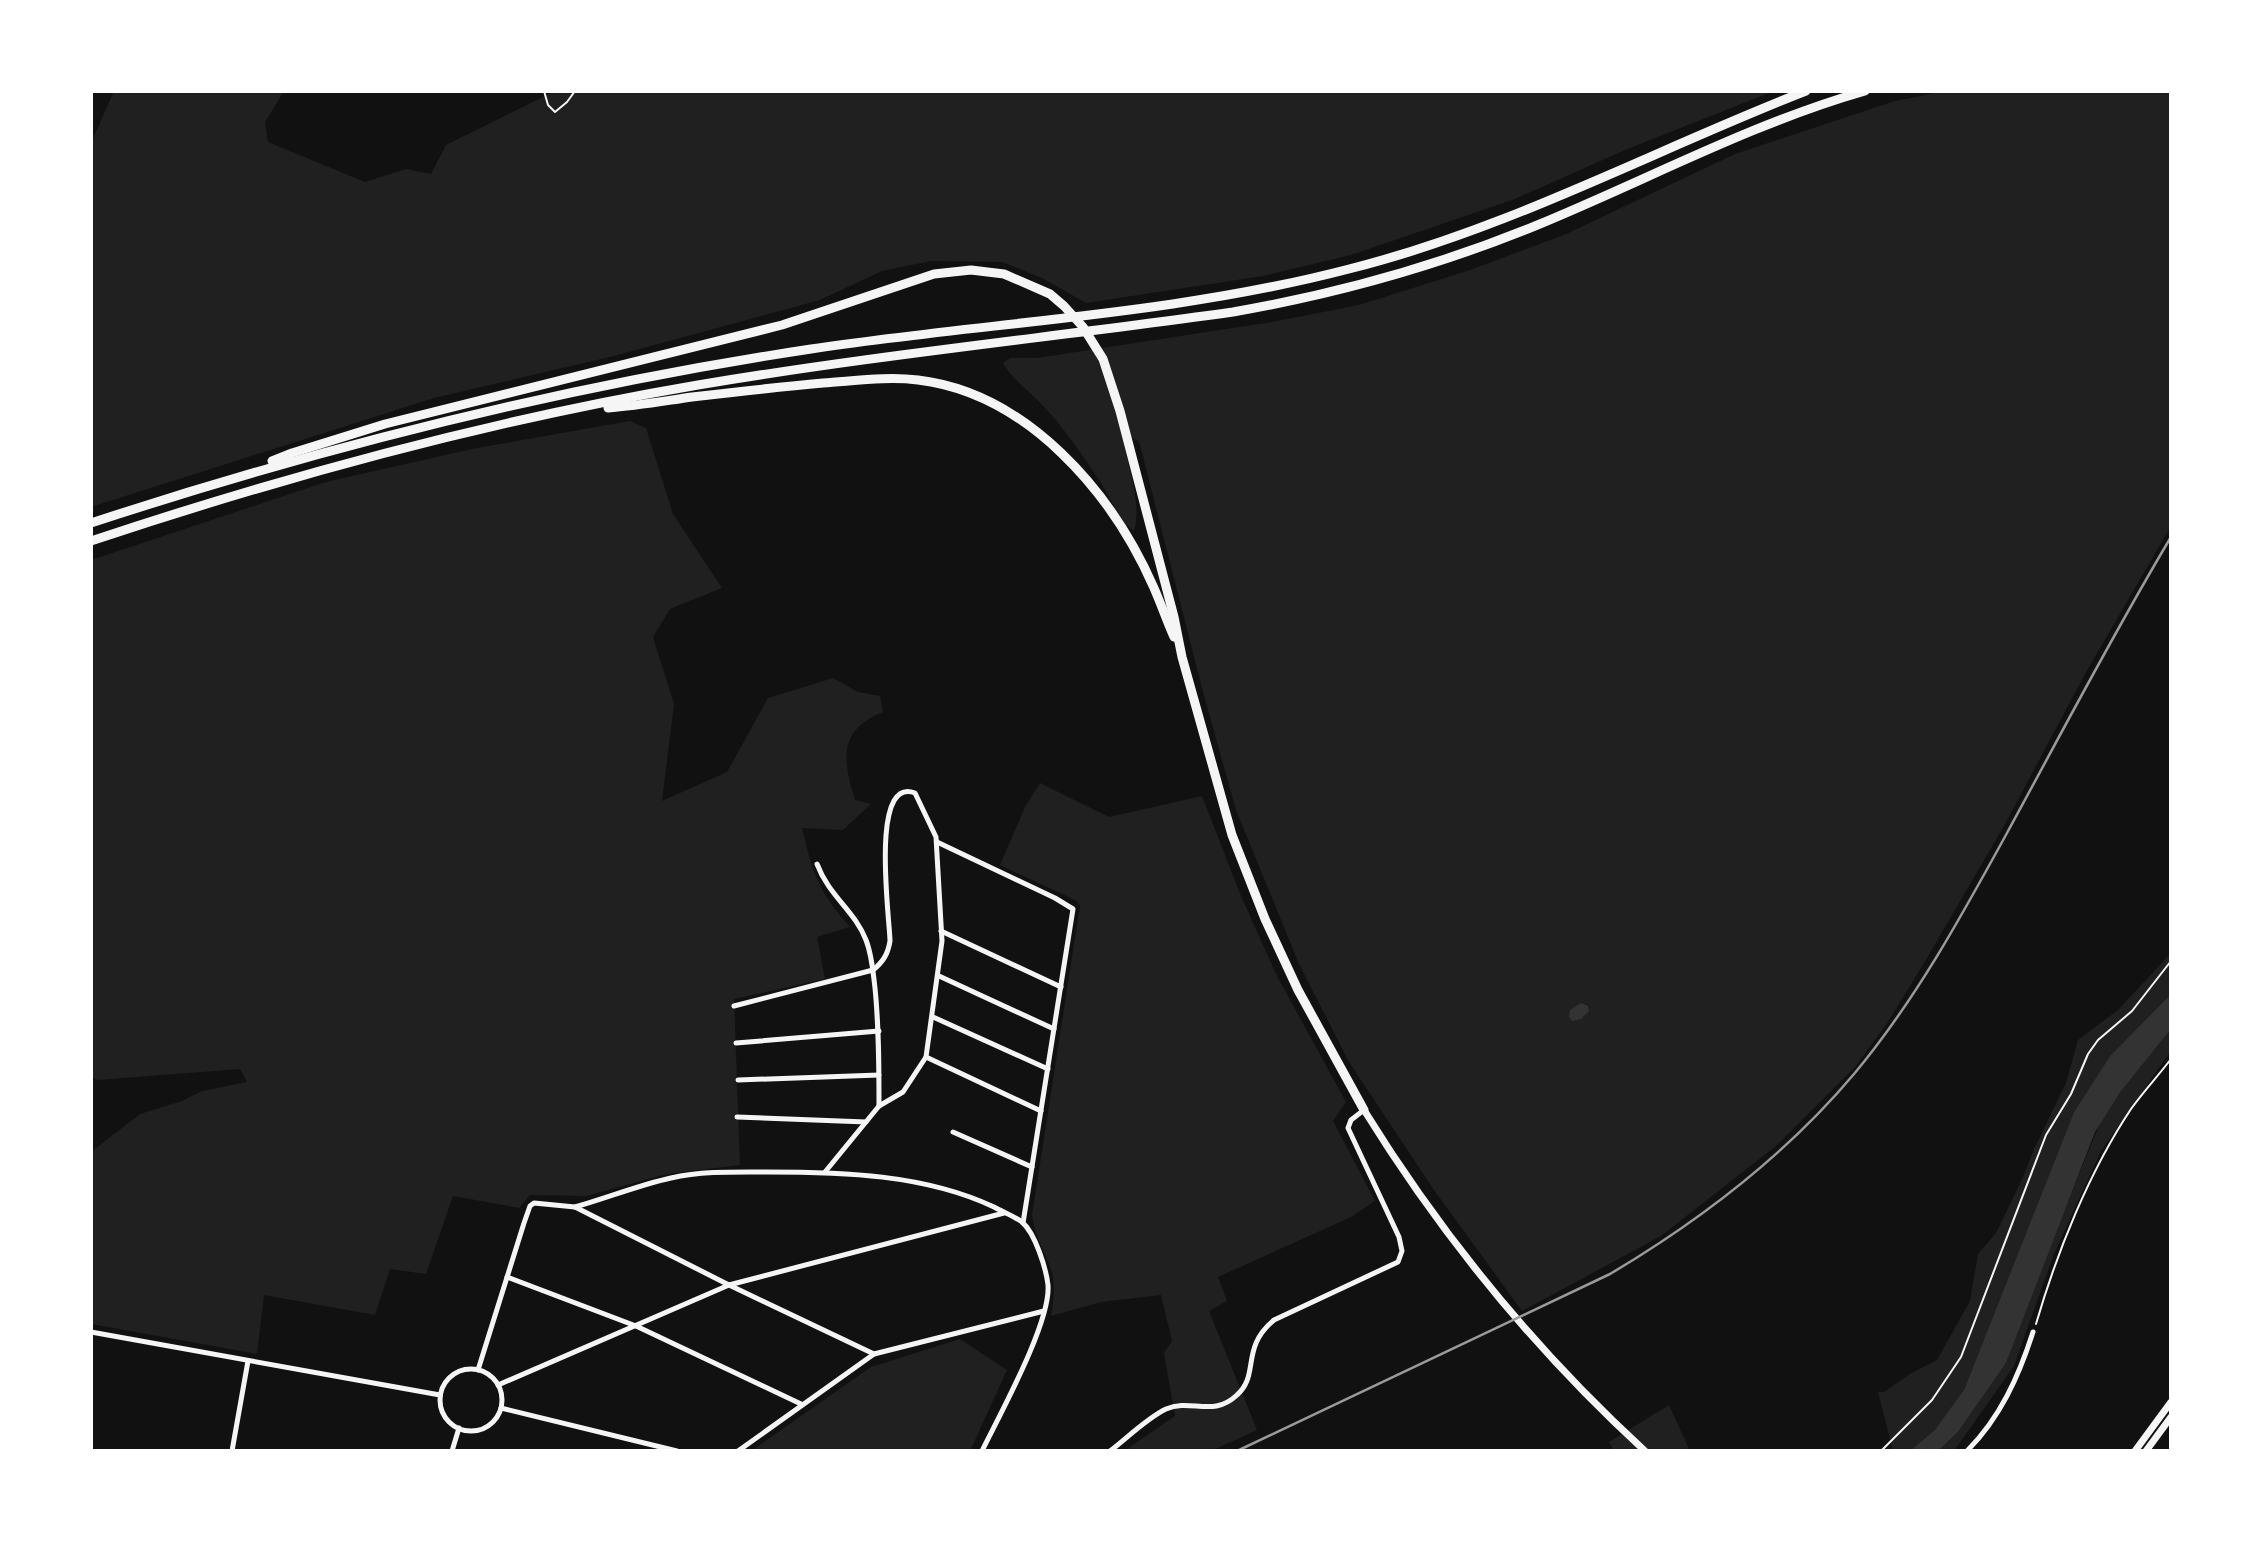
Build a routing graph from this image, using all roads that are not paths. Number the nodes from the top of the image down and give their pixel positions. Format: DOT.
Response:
graph roads {
  1 [pos="1806,91"];
  2 [pos="1865,91"];
  3 [pos="571,411"];
  4 [pos="239,476"];
  5 [pos="91,523"];
  6 [pos="91,541"];
  7 [pos="1182,657"];
  8 [pos="937,842"];
  9 [pos="817,864"];
  10 [pos="941,932"];
  11 [pos="873,970"];
  12 [pos="939,976"];
  13 [pos="1061,987"];
  14 [pos="734,1006"];
  15 [pos="933,1017"];
  16 [pos="1054,1029"];
  17 [pos="879,1031"];
  18 [pos="736,1043"];
  19 [pos="926,1057"];
  20 [pos="1048,1069"];
  21 [pos="879,1075"];
  22 [pos="738,1080"];
  23 [pos="879,1106"];
  24 [pos="1364,1110"];
  25 [pos="1041,1111"];
  26 [pos="737,1117"];
  27 [pos="866,1122"];
  28 [pos="953,1132"];
  29 [pos="1032,1167"];
  30 [pos="825,1171"];
  31 [pos="575,1207"];
  32 [pos="1004,1213"];
  33 [pos="1023,1223"];
  34 [pos="507,1277"];
  35 [pos="729,1285"];
  36 [pos="1044,1311"];
  37 [pos="636,1326"];
  38 [pos="91,1332"];
  39 [pos="2034,1332"];
  40 [pos="874,1353"];
  41 [pos="248,1361"];
  42 [pos="478,1370"];
  43 [pos="498,1385"];
  44 [pos="440,1395"];
  45 [pos="2171,1402"];
  46 [pos="801,1404"];
  47 [pos="501,1408"];
  48 [pos="2171,1417"];
  49 [pos="459,1428"];
  50 [pos="232,1451"];
  51 [pos="452,1451"];
  52 [pos="677,1451"];
  53 [pos="738,1451"];
  54 [pos="982,1451"];
  55 [pos="1110,1451"];
  56 [pos="1645,1451"];
  57 [pos="1967,1451"];
  58 [pos="2135,1451"];
  59 [pos="2146,1451"];
  1 -- 4 [label="highway"];
  2 -- 3 [label="highway"];
  3 -- 6 [label="highway"];
  3 -- 7 [label="highway"];
  4 -- 5 [label="highway"];
  4 -- 7 [label="highway"];
  7 -- 24 [label="highway"];
  8 -- 10 [label="street"];
  8 -- 11 [label="street"];
  8 -- 13 [label="street"];
  9 -- 11 [label="street"];
  10 -- 12 [label="street"];
  10 -- 13 [label="street"];
  11 -- 14 [label="street"];
  11 -- 17 [label="street"];
  12 -- 15 [label="street"];
  12 -- 16 [label="street"];
  13 -- 16 [label="street"];
  15 -- 19 [label="street"];
  15 -- 20 [label="street"];
  16 -- 20 [label="street"];
  17 -- 18 [label="street"];
  17 -- 21 [label="street"];
  19 -- 23 [label="street"];
  19 -- 25 [label="street"];
  20 -- 25 [label="street"];
  21 -- 22 [label="street"];
  21 -- 23 [label="street"];
  23 -- 27 [label="street"];
  24 -- 55 [label="street"];
  24 -- 56 [label="main road"];
  25 -- 29 [label="street"];
  26 -- 27 [label="street"];
  27 -- 30 [label="street"];
  28 -- 29 [label="street"];
  29 -- 33 [label="street"];
  30 -- 31 [label="street"];
  30 -- 32 [label="street"];
  31 -- 34 [label="street"];
  31 -- 35 [label="street"];
  32 -- 33 [label="street"];
  32 -- 35 [label="street"];
  33 -- 36 [label="street"];
  34 -- 37 [label="street"];
  34 -- 42 [label="street"];
  35 -- 37 [label="street"];
  35 -- 40 [label="street"];
  36 -- 40 [label="street"];
  36 -- 54 [label="street"];
  37 -- 43 [label="street"];
  37 -- 46 [label="street"];
  38 -- 41 [label="street"];
  39 -- 57 [label="street"];
  40 -- 46 [label="street"];
  41 -- 44 [label="street"];
  41 -- 50 [label="street"];
  42 -- 43 [label="street"];
  42 -- 44 [label="street"];
  43 -- 47 [label="street"];
  44 -- 49 [label="street"];
  45 -- 58 [label="main road"];
  46 -- 53 [label="street"];
  47 -- 49 [label="street"];
  47 -- 52 [label="street"];
  48 -- 59 [label="main road"];
  49 -- 51 [label="street"];
}
